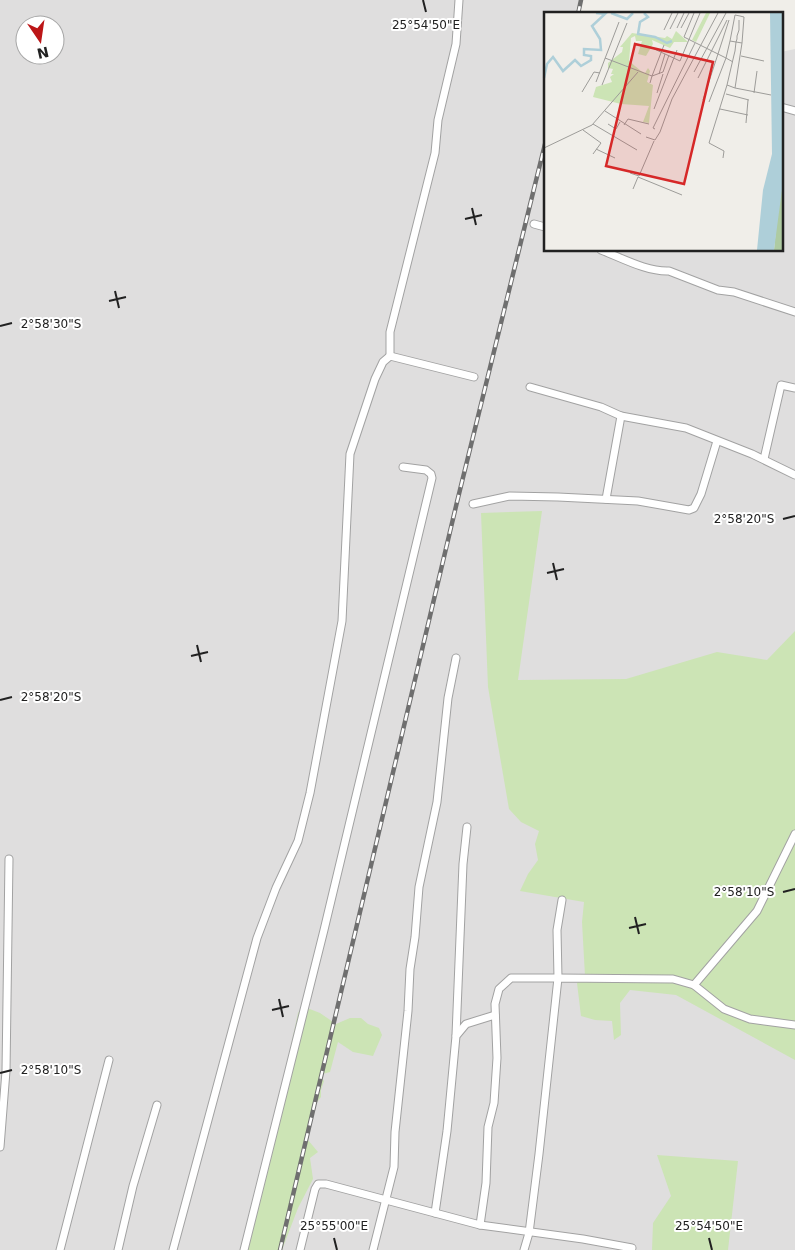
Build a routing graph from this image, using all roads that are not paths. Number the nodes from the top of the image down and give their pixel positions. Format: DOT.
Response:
graph roads {
  1 [pos="458,0"];
  2 [pos="782,107"];
  3 [pos="795,111"];
  4 [pos="534,224"];
  5 [pos="544,227"];
  6 [pos="604,251"];
  7 [pos="795,312"];
  8 [pos="390,356"];
  9 [pos="474,377"];
  10 [pos="530,387"];
  11 [pos="795,388"];
  12 [pos="621,416"];
  13 [pos="717,441"];
  14 [pos="764,459"];
  15 [pos="403,467"];
  16 [pos="795,475"];
  17 [pos="606,499"];
  18 [pos="473,504"];
  19 [pos="456,658"];
  20 [pos="467,827"];
  21 [pos="795,834"];
  22 [pos="8,859"];
  23 [pos="562,900"];
  24 [pos="558,978"];
  25 [pos="694,985"];
  26 [pos="495,1015"];
  27 [pos="795,1025"];
  28 [pos="456,1036"];
  29 [pos="109,1060"];
  30 [pos="157,1105"];
  31 [pos="0,1147"];
  32 [pos="387,1200"];
  33 [pos="435,1213"];
  34 [pos="480,1225"];
  35 [pos="528,1233"];
  36 [pos="632,1248"];
  37 [pos="60,1250"];
  38 [pos="118,1250"];
  39 [pos="173,1250"];
  40 [pos="244,1250"];
  41 [pos="300,1250"];
  42 [pos="373,1250"];
  43 [pos="524,1250"];
  1 -- 8 [label="street"];
  2 -- 3 [label="street"];
  4 -- 5 [label="street"];
  6 -- 7 [label="street"];
  8 -- 9 [label="street"];
  8 -- 39 [label="street"];
  10 -- 12 [label="street"];
  11 -- 14 [label="street"];
  12 -- 13 [label="street"];
  12 -- 17 [label="street"];
  13 -- 14 [label="street"];
  13 -- 17 [label="street"];
  14 -- 16 [label="street"];
  15 -- 40 [label="street"];
  17 -- 18 [label="street"];
  19 -- 32 [label="street"];
  20 -- 28 [label="street"];
  21 -- 25 [label="street"];
  22 -- 31 [label="street"];
  23 -- 24 [label="street"];
  24 -- 25 [label="street"];
  24 -- 26 [label="street"];
  24 -- 35 [label="street"];
  25 -- 27 [label="street"];
  26 -- 28 [label="street"];
  26 -- 34 [label="street"];
  28 -- 33 [label="street"];
  29 -- 37 [label="street"];
  30 -- 38 [label="street"];
  32 -- 33 [label="street"];
  32 -- 41 [label="street"];
  32 -- 42 [label="street"];
  33 -- 34 [label="street"];
  34 -- 35 [label="street"];
  35 -- 36 [label="street"];
  35 -- 43 [label="street"];
}
